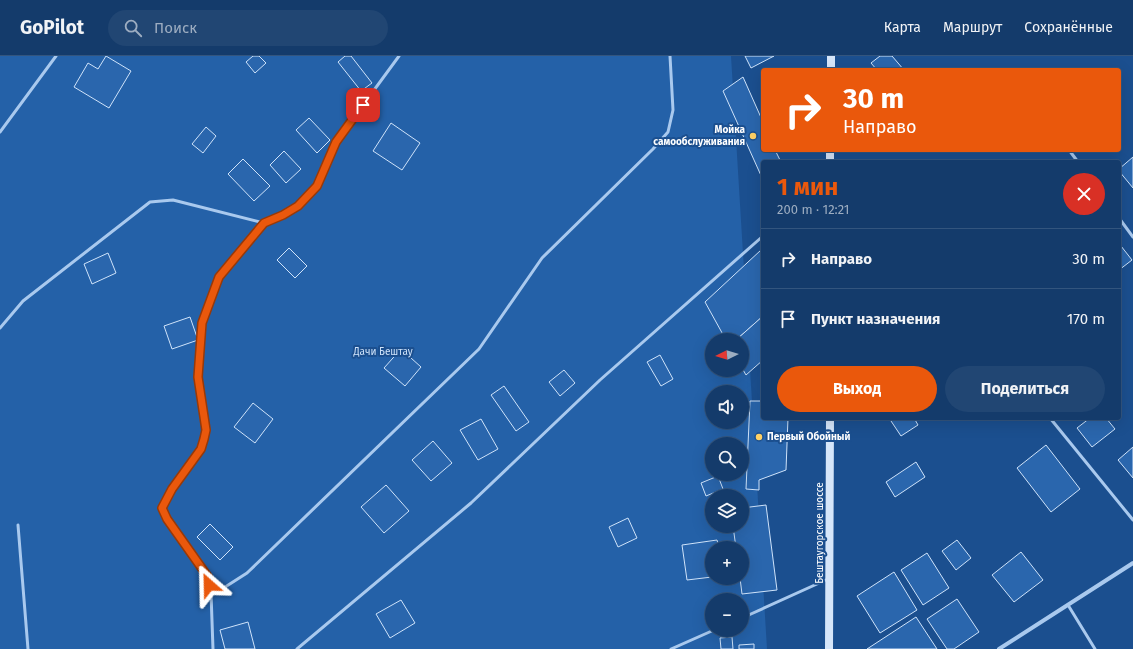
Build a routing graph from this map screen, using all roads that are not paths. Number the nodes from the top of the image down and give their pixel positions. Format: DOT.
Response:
graph roads {
  1 [pos="56,56"];
  2 [pos="399,56"];
  3 [pos="670,56"];
  4 [pos="831,56"];
  5 [pos="831,68"];
  6 [pos="0,132"];
  7 [pos="1121,221"];
  8 [pos="264,223"];
  9 [pos="1133,237"];
  10 [pos="761,238"];
  11 [pos="0,328"];
  12 [pos="830,420"];
  13 [pos="1052,420"];
  14 [pos="1133,520"];
  15 [pos="18,525"];
  16 [pos="1133,563"];
  17 [pos="830,578"];
  18 [pos="211,593"];
  19 [pos="1068,605"];
  20 [pos="749,615"];
  21 [pos="705,634"];
  22 [pos="28,649"];
  23 [pos="213,649"];
  24 [pos="297,649"];
  25 [pos="670,649"];
  26 [pos="829,649"];
  27 [pos="999,649"];
  28 [pos="1095,649"];
  1 -- 6 [label="lane"];
  2 -- 8 [label="lane"];
  3 -- 18 [label="lane"];
  4 -- 5 [label="main road"];
  7 -- 9 [label="lane"];
  8 -- 11 [label="lane"];
  8 -- 18 [label="lane"];
  10 -- 24 [label="lane"];
  12 -- 17 [label="main road, Бештаугорское шоссе"];
  13 -- 14 [label="lane"];
  15 -- 22 [label="lane"];
  16 -- 19 [label="street"];
  17 -- 20 [label="lane"];
  17 -- 26 [label="main road, Бештаугорское шоссе"];
  18 -- 23 [label="lane"];
  19 -- 27 [label="street"];
  19 -- 28 [label="lane"];
  21 -- 25 [label="lane"];
}
